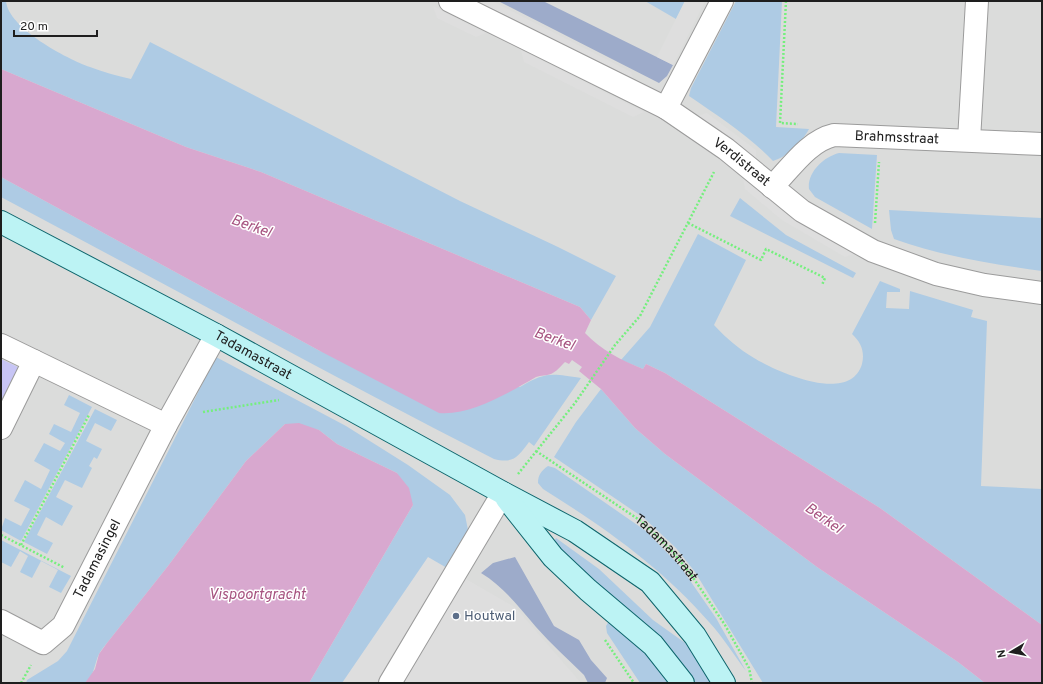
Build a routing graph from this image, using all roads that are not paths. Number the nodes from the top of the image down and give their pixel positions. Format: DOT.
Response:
graph roads {
  1 [pos="450,1"];
  2 [pos="722,1"];
  3 [pos="977,1"];
  4 [pos="666,108"];
  5 [pos="969,140"];
  6 [pos="1042,144"];
  7 [pos="772,187"];
  8 [pos="1,222"];
  9 [pos="1042,293"];
  10 [pos="216,335"];
  11 [pos="1,345"];
  12 [pos="34,361"];
  13 [pos="166,425"];
  14 [pos="1,428"];
  15 [pos="503,493"];
  16 [pos="1,621"];
  17 [pos="390,683"];
  18 [pos="682,683"];
  19 [pos="724,683"];
  1 -- 4 [label="street, Verdistraat"];
  2 -- 4 [label="street"];
  3 -- 5 [label="street"];
  4 -- 7 [label="street, Verdistraat"];
  5 -- 6 [label="street, Brahmsstraat"];
  5 -- 7 [label="street, Brahmsstraat"];
  7 -- 9 [label="street, Verdistraat"];
  8 -- 10 [label="street, Tadamastraat"];
  10 -- 13 [label="street, Tadamasingel"];
  10 -- 15 [label="street, Tadamastraat"];
  11 -- 12 [label="street"];
  12 -- 13 [label="street"];
  12 -- 14 [label="street"];
  13 -- 16 [label="street, Tadamasingel"];
  15 -- 17 [label="street"];
  15 -- 18 [label="street, Tadamastraat"];
  15 -- 19 [label="street, Tadamastraat"];
}
